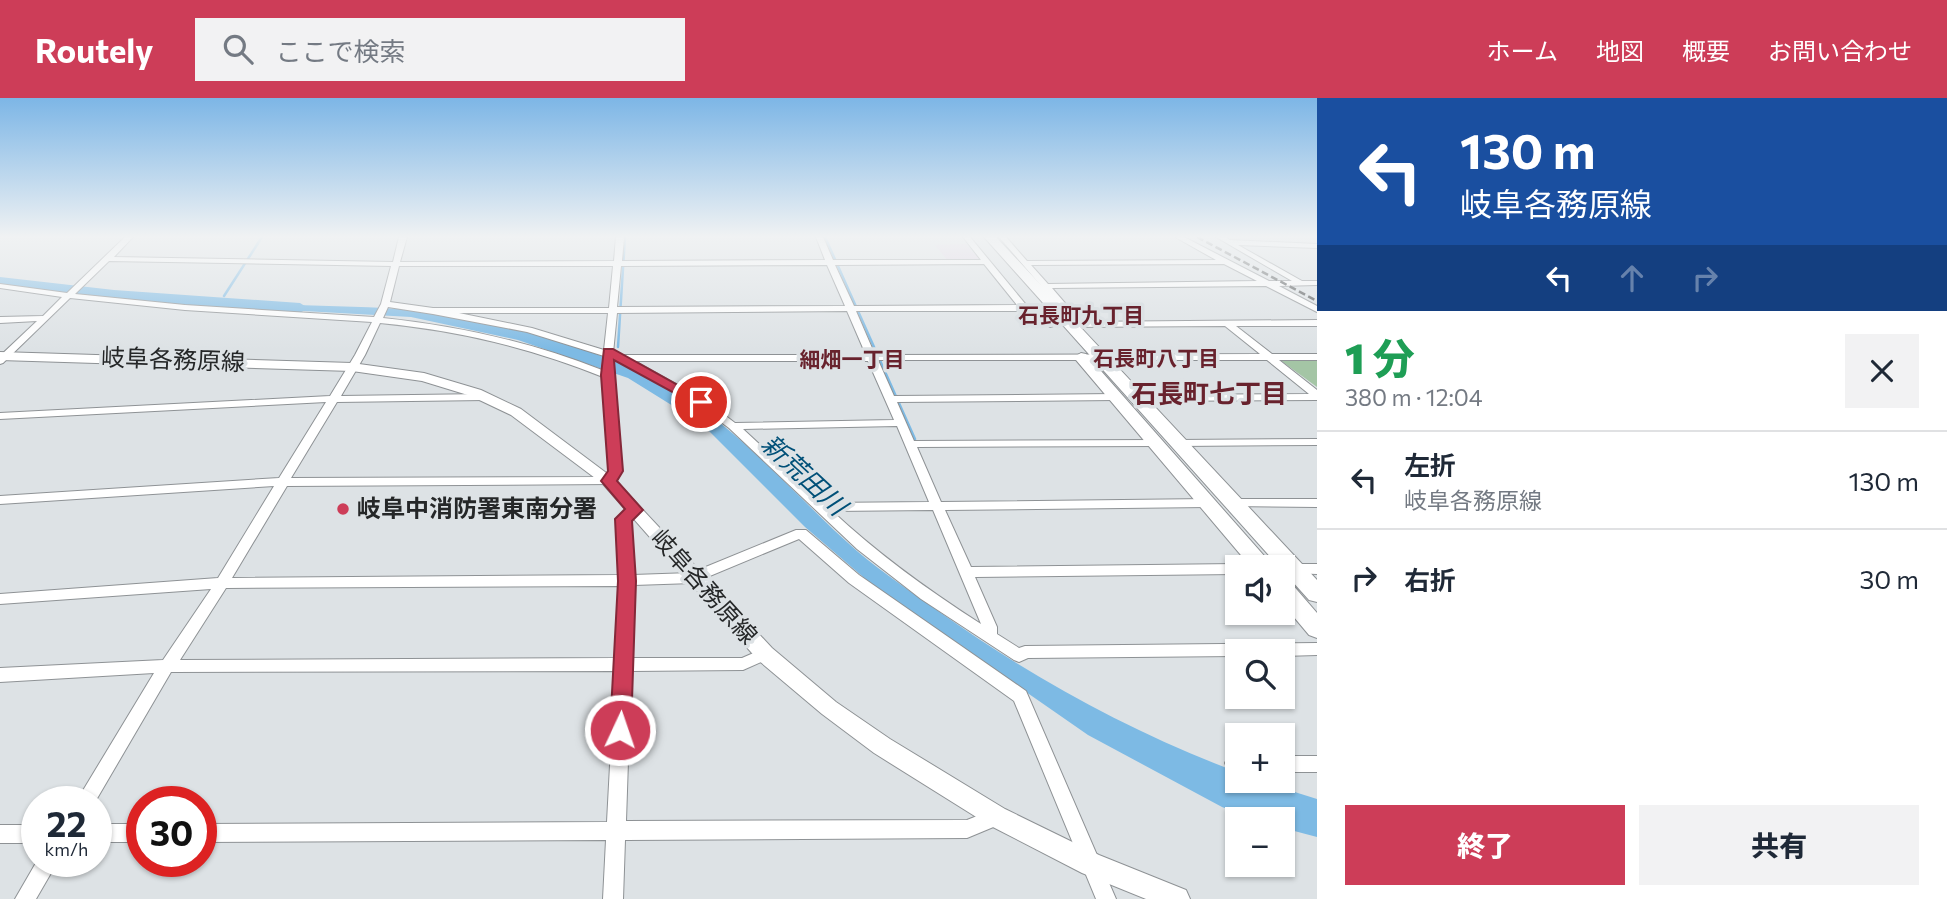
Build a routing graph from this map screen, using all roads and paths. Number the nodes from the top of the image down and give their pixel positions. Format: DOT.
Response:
graph roads {
  1 [pos="94,274"];
  2 [pos="393,274"];
  3 [pos="616,274"];
  4 [pos="835,274"];
  5 [pos="1006,274"];
  6 [pos="1016,274"];
  7 [pos="1036,274"];
  8 [pos="1245,274"];
  9 [pos="1286,274"];
  10 [pos="1300,282"];
  11 [pos="1317,283"];
  12 [pos="0,286"];
  13 [pos="1046,286"];
  14 [pos="1268,286"];
  15 [pos="81,287"];
  16 [pos="1317,291"];
  17 [pos="72,295"];
  18 [pos="1024,307"];
  19 [pos="850,308"];
  20 [pos="615,309"];
  21 [pos="1317,309"];
  22 [pos="382,311"];
  23 [pos="433,311"];
  24 [pos="46,318"];
  25 [pos="0,320"];
  26 [pos="1317,323"];
  27 [pos="1228,324"];
  28 [pos="1061,325"];
  29 [pos="613,356"];
  30 [pos="1269,357"];
  31 [pos="1317,357"];
  32 [pos="2,358"];
  33 [pos="1091,358"];
  34 [pos="872,359"];
  35 [pos="352,367"];
  36 [pos="607,373"];
  37 [pos="1317,396"];
  38 [pos="485,397"];
  39 [pos="1116,397"];
  40 [pos="1137,398"];
  41 [pos="332,399"];
  42 [pos="891,399"];
  43 [pos="0,416"];
  44 [pos="901,423"];
  45 [pos="733,426"];
  46 [pos="1317,442"];
  47 [pos="1156,443"];
  48 [pos="1178,443"];
  49 [pos="911,444"];
  50 [pos="608,481"];
  51 [pos="282,482"];
  52 [pos="0,500"];
  53 [pos="1208,503"];
  54 [pos="1233,503"];
  55 [pos="1317,503"];
  56 [pos="936,505"];
  57 [pos="818,507"];
  58 [pos="635,510"];
  59 [pos="1253,555"];
  60 [pos="1281,555"];
  61 [pos="1225,569"];
  62 [pos="1295,569"];
  63 [pos="1317,569"];
  64 [pos="1295,570"];
  65 [pos="966,572"];
  66 [pos="693,579"];
  67 [pos="627,581"];
  68 [pos="222,583"];
  69 [pos="1317,594"];
  70 [pos="0,599"];
  71 [pos="1295,603"];
  72 [pos="1317,629"];
  73 [pos="990,638"];
  74 [pos="1317,649"];
  75 [pos="765,654"];
  76 [pos="167,666"];
  77 [pos="623,666"];
  78 [pos="0,675"];
  79 [pos="1295,764"];
  80 [pos="1317,764"];
  81 [pos="95,786"];
  82 [pos="997,817"];
  83 [pos="616,831"];
  84 [pos="217,833"];
  85 [pos="0,834"];
  86 [pos="21,834"];
  87 [pos="1091,864"];
  88 [pos="38,877"];
  89 [pos="25,899"];
  90 [pos="612,899"];
  91 [pos="1106,899"];
  92 [pos="1177,899"];
  1 -- 15 [label="street"];
  2 -- 22 [label="street"];
  3 -- 20 [label="street"];
  4 -- 19 [label="street"];
  5 -- 18 [label="street"];
  6 -- 28 [label="highway"];
  7 -- 13 [label="street"];
  8 -- 14 [label="street"];
  9 -- 10 [label="street"];
  10 -- 11 [label="street"];
  10 -- 14 [label="street"];
  10 -- 16 [label="street"];
  12 -- 17 [label="street"];
  13 -- 14 [label="street"];
  13 -- 28 [label="street"];
  14 -- 21 [label="street"];
  15 -- 17 [label="street"];
  17 -- 22 [label="street"];
  17 -- 24 [label="street"];
  18 -- 19 [label="street"];
  18 -- 28 [label="street"];
  19 -- 20 [label="street"];
  19 -- 34 [label="street"];
  20 -- 23 [label="street"];
  20 -- 29 [label="street"];
  22 -- 23 [label="street"];
  22 -- 35 [label="street"];
  22 -- 36 [label="street"];
  23 -- 29 [label="street"];
  24 -- 25 [label="street"];
  24 -- 32 [label="street"];
  26 -- 27 [label="street"];
  27 -- 28 [label="street"];
  27 -- 30 [label="street"];
  28 -- 33 [label="highway"];
  29 -- 34 [label="street"];
  29 -- 36 [label="street"];
  29 -- 45 [label="street"];
  30 -- 31 [label="street"];
  30 -- 33 [label="street"];
  30 -- 37 [label="street"];
  32 -- 35 [label="main road, 岐阜各務原線"];
  33 -- 34 [label="street"];
  33 -- 39 [label="highway"];
  33 -- 40 [label="highway"];
  34 -- 42 [label="street"];
  35 -- 38 [label="main road, 岐阜各務原線"];
  35 -- 41 [label="street"];
  36 -- 50 [label="street"];
  37 -- 40 [label="street"];
  38 -- 41 [label="street"];
  38 -- 50 [label="main road, 岐阜各務原線"];
  39 -- 42 [label="street"];
  39 -- 47 [label="highway"];
  40 -- 48 [label="highway"];
  41 -- 43 [label="street"];
  41 -- 51 [label="street"];
  42 -- 44 [label="street"];
  44 -- 45 [label="street"];
  44 -- 49 [label="street"];
  45 -- 57 [label="street"];
  46 -- 48 [label="street"];
  47 -- 49 [label="street"];
  47 -- 53 [label="highway"];
  48 -- 54 [label="highway"];
  49 -- 56 [label="street"];
  50 -- 51 [label="street"];
  50 -- 58 [label="main road, 岐阜各務原線"];
  51 -- 52 [label="street"];
  51 -- 68 [label="street"];
  53 -- 56 [label="street"];
  53 -- 59 [label="highway"];
  54 -- 55 [label="street"];
  54 -- 60 [label="highway"];
  56 -- 57 [label="street"];
  56 -- 65 [label="street"];
  57 -- 73 [label="street"];
  58 -- 66 [label="main road, 岐阜各務原線"];
  58 -- 67 [label="street"];
  61 -- 65 [label="street"];
  62 -- 63 [label="street"];
  64 -- 69 [label="highway"];
  65 -- 73 [label="street"];
  66 -- 67 [label="street"];
  66 -- 75 [label="main road, 岐阜各務原線"];
  66 -- 87 [label="street"];
  67 -- 68 [label="street"];
  67 -- 77 [label="street"];
  68 -- 70 [label="street"];
  68 -- 76 [label="street"];
  71 -- 72 [label="highway"];
  73 -- 74 [label="street"];
  75 -- 77 [label="street"];
  75 -- 82 [label="main road, 岐阜各務原線"];
  76 -- 77 [label="street"];
  76 -- 78 [label="street"];
  76 -- 81 [label="street"];
  77 -- 83 [label="street"];
  79 -- 80 [label="street"];
  82 -- 83 [label="street"];
  82 -- 87 [label="main road, 岐阜各務原線"];
  83 -- 84 [label="street"];
  83 -- 90 [label="street"];
  85 -- 86 [label="street"];
  87 -- 91 [label="street"];
  87 -- 92 [label="main road, 岐阜各務原線"];
  88 -- 89 [label="street"];
}
